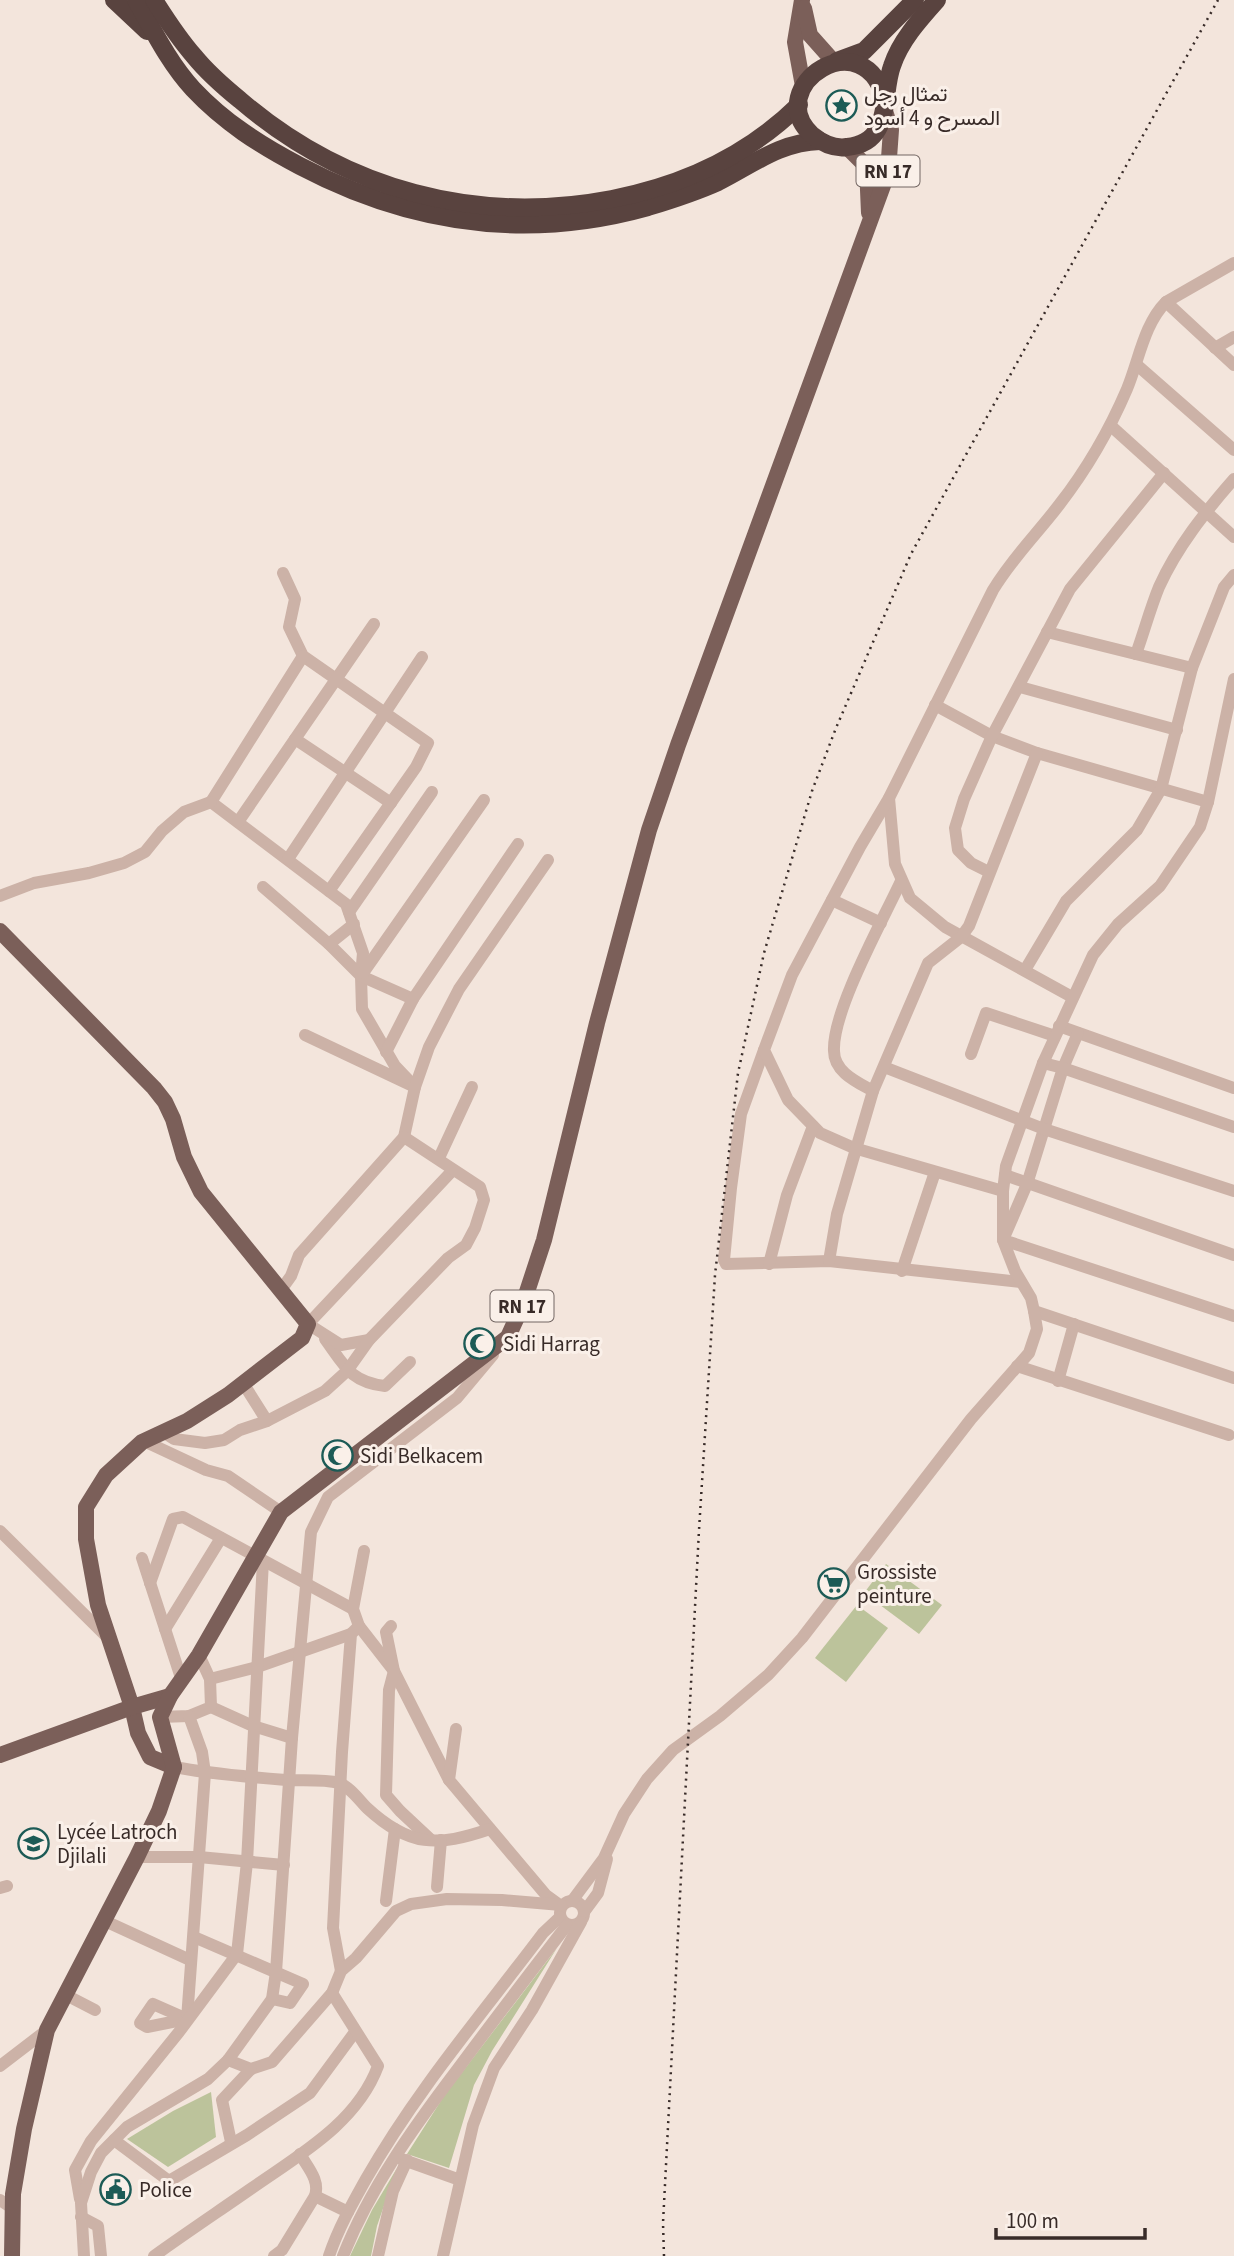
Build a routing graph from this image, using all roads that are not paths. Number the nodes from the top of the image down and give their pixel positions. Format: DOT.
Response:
graph roads {
  1 [pos="114,0"];
  2 [pos="135,0"];
  3 [pos="154,0"];
  4 [pos="803,0"];
  5 [pos="915,0"];
  6 [pos="937,0"];
  7 [pos="164,49"];
  8 [pos="834,62"];
  9 [pos="803,86"];
  10 [pos="799,105"];
  11 [pos="886,107"];
  12 [pos="820,141"];
  13 [pos="847,147"];
  14 [pos="869,228"];
  15 [pos="1234,263"];
  16 [pos="1166,302"];
  17 [pos="1234,337"];
  18 [pos="1215,348"];
  19 [pos="1137,365"];
  20 [pos="1234,365"];
  21 [pos="1111,426"];
  22 [pos="1234,450"];
  23 [pos="1164,473"];
  24 [pos="1234,480"];
  25 [pos="1206,511"];
  26 [pos="1234,537"];
  27 [pos="283,573"];
  28 [pos="1234,575"];
  29 [pos="374,624"];
  30 [pos="1047,632"];
  31 [pos="1136,654"];
  32 [pos="303,656"];
  33 [pos="422,657"];
  34 [pos="1192,668"];
  35 [pos="337,678"];
  36 [pos="1234,679"];
  37 [pos="1020,687"];
  38 [pos="935,705"];
  39 [pos="386,712"];
  40 [pos="1177,730"];
  41 [pos="992,736"];
  42 [pos="295,739"];
  43 [pos="1037,753"];
  44 [pos="345,773"];
  45 [pos="1161,789"];
  46 [pos="432,792"];
  47 [pos="889,798"];
  48 [pos="484,800"];
  49 [pos="211,802"];
  50 [pos="1208,802"];
  51 [pos="391,803"];
  52 [pos="238,822"];
  53 [pos="518,844"];
  54 [pos="288,859"];
  55 [pos="548,860"];
  56 [pos="989,873"];
  57 [pos="901,881"];
  58 [pos="263,887"];
  59 [pos="329,891"];
  60 [pos="0,896"];
  61 [pos="832,900"];
  62 [pos="351,918"];
  63 [pos="881,923"];
  64 [pos="0,930"];
  65 [pos="961,937"];
  66 [pos="329,944"];
  67 [pos="1025,970"];
  68 [pos="361,976"];
  69 [pos="1072,997"];
  70 [pos="413,999"];
  71 [pos="1057,1031"];
  72 [pos="1078,1033"];
  73 [pos="305,1035"];
  74 [pos="764,1050"];
  75 [pos="386,1052"];
  76 [pos="971,1054"];
  77 [pos="1043,1063"];
  78 [pos="884,1067"];
  79 [pos="1063,1068"];
  80 [pos="415,1087"];
  81 [pos="472,1087"];
  82 [pos="1234,1088"];
  83 [pos="873,1091"];
  84 [pos="1022,1120"];
  85 [pos="813,1126"];
  86 [pos="1234,1127"];
  87 [pos="1044,1129"];
  88 [pos="404,1138"];
  89 [pos="854,1148"];
  90 [pos="439,1158"];
  91 [pos="453,1170"];
  92 [pos="935,1172"];
  93 [pos="1005,1175"];
  94 [pos="1027,1184"];
  95 [pos="1003,1191"];
  96 [pos="1234,1191"];
  97 [pos="1003,1240"];
  98 [pos="1234,1255"];
  99 [pos="829,1261"];
  100 [pos="769,1264"];
  101 [pos="902,1271"];
  102 [pos="1021,1282"];
  103 [pos="281,1290"];
  104 [pos="1034,1311"];
  105 [pos="1234,1316"];
  106 [pos="1074,1324"];
  107 [pos="315,1328"];
  108 [pos="508,1337"];
  109 [pos="369,1340"];
  110 [pos="410,1362"];
  111 [pos="1017,1366"];
  112 [pos="347,1371"];
  113 [pos="1234,1378"];
  114 [pos="1058,1381"];
  115 [pos="243,1383"];
  116 [pos="267,1421"];
  117 [pos="163,1432"];
  118 [pos="1229,1435"];
  119 [pos="144,1441"];
  120 [pos="281,1511"];
  121 [pos="0,1531"];
  122 [pos="221,1538"];
  123 [pos="364,1551"];
  124 [pos="142,1558"];
  125 [pos="259,1558"];
  126 [pos="306,1582"];
  127 [pos="150,1583"];
  128 [pos="353,1609"];
  129 [pos="391,1626"];
  130 [pos="165,1629"];
  131 [pos="355,1630"];
  132 [pos="108,1638"];
  133 [pos="300,1651"];
  134 [pos="199,1655"];
  135 [pos="257,1667"];
  136 [pos="394,1671"];
  137 [pos="181,1678"];
  138 [pos="210,1679"];
  139 [pos="170,1696"];
  140 [pos="132,1707"];
  141 [pos="211,1707"];
  142 [pos="190,1716"];
  143 [pos="160,1717"];
  144 [pos="253,1726"];
  145 [pos="456,1729"];
  146 [pos="292,1738"];
  147 [pos="0,1755"];
  148 [pos="174,1767"];
  149 [pos="205,1773"];
  150 [pos="250,1777"];
  151 [pos="289,1780"];
  152 [pos="449,1780"];
  153 [pos="342,1784"];
  154 [pos="395,1829"];
  155 [pos="490,1829"];
  156 [pos="436,1840"];
  157 [pos="611,1841"];
  158 [pos="137,1857"];
  159 [pos="200,1857"];
  160 [pos="247,1862"];
  161 [pos="284,1865"];
  162 [pos="437,1887"];
  163 [pos="386,1901"];
  164 [pos="565,1912"];
  165 [pos="583,1917"];
  166 [pos="104,1921"];
  167 [pos="194,1937"];
  168 [pos="237,1954"];
  169 [pos="190,1960"];
  170 [pos="341,1971"];
  171 [pos="276,1972"];
  172 [pos="332,1993"];
  173 [pos="66,1995"];
  174 [pos="272,1998"];
  175 [pos="94,2010"];
  176 [pos="187,2019"];
  177 [pos="47,2029"];
  178 [pos="355,2032"];
  179 [pos="228,2060"];
  180 [pos="0,2066"];
  181 [pos="251,2069"];
  182 [pos="114,2140"];
  183 [pos="231,2143"];
  184 [pos="300,2154"];
  185 [pos="401,2159"];
  186 [pos="460,2180"];
  187 [pos="315,2196"];
  188 [pos="81,2203"];
  189 [pos="4,2207"];
  190 [pos="348,2212"];
  191 [pos="81,2217"];
  192 [pos="12,2256"];
  193 [pos="85,2256"];
  194 [pos="101,2256"];
  195 [pos="154,2256"];
  196 [pos="274,2256"];
  197 [pos="329,2256"];
  198 [pos="344,2256"];
  199 [pos="377,2256"];
  200 [pos="443,2256"];
  1 -- 7 [label="highway"];
  2 -- 7 [label="highway"];
  3 -- 10 [label="highway"];
  4 -- 8 [label="main road"];
  4 -- 9 [label="main road"];
  5 -- 8 [label="highway"];
  6 -- 11 [label="highway"];
  7 -- 12 [label="highway"];
  8 -- 9 [label="highway"];
  8 -- 11 [label="highway"];
  9 -- 10 [label="highway"];
  10 -- 12 [label="highway"];
  11 -- 13 [label="highway"];
  11 -- 14 [label="main road, RN 17"];
  12 -- 13 [label="highway"];
  13 -- 14 [label="main road, RN 17"];
  14 -- 108 [label="main road, RN 17"];
  15 -- 16 [label="street"];
  16 -- 18 [label="street"];
  16 -- 19 [label="street"];
  17 -- 18 [label="street"];
  18 -- 20 [label="street"];
  19 -- 21 [label="street"];
  19 -- 22 [label="street"];
  21 -- 23 [label="street"];
  21 -- 38 [label="street"];
  23 -- 25 [label="street"];
  23 -- 30 [label="street"];
  24 -- 25 [label="street"];
  25 -- 26 [label="street"];
  25 -- 31 [label="street"];
  27 -- 32 [label="street"];
  28 -- 34 [label="street"];
  29 -- 35 [label="street"];
  30 -- 31 [label="street"];
  30 -- 37 [label="street"];
  31 -- 34 [label="street"];
  32 -- 35 [label="street"];
  32 -- 49 [label="street"];
  33 -- 39 [label="street"];
  34 -- 40 [label="street"];
  35 -- 39 [label="street"];
  35 -- 42 [label="street"];
  36 -- 50 [label="street"];
  37 -- 40 [label="street"];
  37 -- 41 [label="street"];
  38 -- 41 [label="street"];
  38 -- 47 [label="street"];
  39 -- 44 [label="street"];
  39 -- 51 [label="street"];
  40 -- 45 [label="street"];
  41 -- 43 [label="street"];
  41 -- 56 [label="street"];
  42 -- 44 [label="street"];
  42 -- 52 [label="street"];
  43 -- 45 [label="street"];
  43 -- 56 [label="street"];
  44 -- 51 [label="street"];
  44 -- 54 [label="street"];
  45 -- 50 [label="street"];
  45 -- 67 [label="street"];
  46 -- 62 [label="street"];
  47 -- 57 [label="street"];
  47 -- 61 [label="street"];
  48 -- 68 [label="street"];
  49 -- 52 [label="street"];
  49 -- 60 [label="street"];
  50 -- 69 [label="street"];
  51 -- 59 [label="street"];
  52 -- 54 [label="street"];
  53 -- 70 [label="street"];
  54 -- 59 [label="street"];
  55 -- 80 [label="street"];
  56 -- 65 [label="street"];
  57 -- 63 [label="street"];
  57 -- 65 [label="street"];
  58 -- 66 [label="street"];
  59 -- 62 [label="street"];
  61 -- 63 [label="street"];
  61 -- 74 [label="street"];
  62 -- 66 [label="street"];
  62 -- 68 [label="street"];
  63 -- 83 [label="street"];
  64 -- 103 [label="main road"];
  65 -- 67 [label="street"];
  65 -- 78 [label="street"];
  66 -- 68 [label="street"];
  67 -- 69 [label="street"];
  68 -- 70 [label="street"];
  68 -- 75 [label="street"];
  69 -- 71 [label="street"];
  70 -- 75 [label="street"];
  71 -- 72 [label="street"];
  71 -- 76 [label="street"];
  71 -- 77 [label="street"];
  72 -- 79 [label="street"];
  72 -- 82 [label="street"];
  73 -- 80 [label="street"];
  74 -- 85 [label="street"];
  74 -- 100 [label="street"];
  75 -- 80 [label="street"];
  77 -- 79 [label="street"];
  77 -- 84 [label="street"];
  78 -- 83 [label="street"];
  78 -- 84 [label="street"];
  79 -- 86 [label="street"];
  79 -- 87 [label="street"];
  80 -- 88 [label="street"];
  81 -- 90 [label="street"];
  83 -- 89 [label="street"];
  84 -- 87 [label="street"];
  84 -- 93 [label="street"];
  85 -- 89 [label="street"];
  85 -- 100 [label="street"];
  87 -- 94 [label="street"];
  87 -- 96 [label="street"];
  88 -- 90 [label="street"];
  88 -- 103 [label="street"];
  89 -- 92 [label="street"];
  89 -- 99 [label="street"];
  90 -- 91 [label="street"];
  91 -- 107 [label="street"];
  91 -- 109 [label="street"];
  92 -- 95 [label="street"];
  92 -- 101 [label="street"];
  93 -- 94 [label="street"];
  93 -- 95 [label="street"];
  94 -- 97 [label="street"];
  94 -- 98 [label="street"];
  95 -- 97 [label="street"];
  97 -- 102 [label="street"];
  97 -- 105 [label="street"];
  99 -- 100 [label="street"];
  99 -- 101 [label="street"];
  101 -- 102 [label="street"];
  102 -- 104 [label="street"];
  103 -- 107 [label="main road"];
  104 -- 106 [label="street"];
  104 -- 111 [label="street"];
  106 -- 113 [label="street"];
  106 -- 114 [label="street"];
  107 -- 109 [label="street"];
  107 -- 112 [label="street"];
  107 -- 115 [label="main road"];
  108 -- 120 [label="main road, RN 17"];
  108 -- 126 [label="street"];
  109 -- 112 [label="street"];
  110 -- 112 [label="street"];
  111 -- 114 [label="street"];
  111 -- 157 [label="street"];
  112 -- 116 [label="street"];
  114 -- 118 [label="street"];
  115 -- 116 [label="street"];
  115 -- 117 [label="main road"];
  116 -- 117 [label="street"];
  117 -- 119 [label="main road"];
  119 -- 120 [label="street"];
  119 -- 132 [label="main road"];
  120 -- 125 [label="main road, RN 17"];
  121 -- 132 [label="street"];
  122 -- 125 [label="street"];
  122 -- 127 [label="street"];
  122 -- 130 [label="street"];
  123 -- 128 [label="street"];
  124 -- 127 [label="street"];
  125 -- 126 [label="street"];
  125 -- 134 [label="main road, RN 17"];
  125 -- 135 [label="street"];
  126 -- 128 [label="street"];
  126 -- 133 [label="street"];
  127 -- 130 [label="street"];
  128 -- 131 [label="street"];
  129 -- 136 [label="street"];
  130 -- 137 [label="street"];
  131 -- 133 [label="street"];
  131 -- 136 [label="street"];
  131 -- 153 [label="street"];
  132 -- 140 [label="main road"];
  133 -- 135 [label="street"];
  133 -- 146 [label="street"];
  134 -- 137 [label="main road, RN 17"];
  134 -- 138 [label="street"];
  135 -- 138 [label="street"];
  135 -- 144 [label="street"];
  136 -- 152 [label="street"];
  136 -- 156 [label="street"];
  137 -- 139 [label="main road, RN 17"];
  138 -- 141 [label="street"];
  139 -- 140 [label="main road"];
  139 -- 143 [label="main road, RN 17"];
  140 -- 147 [label="main road"];
  140 -- 148 [label="main road"];
  141 -- 142 [label="street"];
  141 -- 144 [label="street"];
  142 -- 143 [label="street"];
  142 -- 149 [label="street"];
  143 -- 148 [label="main road"];
  144 -- 146 [label="street"];
  144 -- 150 [label="street"];
  145 -- 152 [label="street"];
  146 -- 151 [label="street"];
  148 -- 149 [label="street"];
  148 -- 158 [label="main road"];
  149 -- 150 [label="street"];
  149 -- 159 [label="street"];
  150 -- 151 [label="street"];
  150 -- 160 [label="street"];
  151 -- 153 [label="street"];
  151 -- 161 [label="street"];
  152 -- 155 [label="street"];
  153 -- 154 [label="street"];
  153 -- 170 [label="street"];
  154 -- 156 [label="street"];
  154 -- 163 [label="street"];
  155 -- 156 [label="street"];
  155 -- 164 [label="street"];
  156 -- 162 [label="street"];
  157 -- 164 [label="street"];
  157 -- 165 [label="street"];
  158 -- 159 [label="street"];
  158 -- 166 [label="main road"];
  159 -- 160 [label="street"];
  159 -- 167 [label="street"];
  160 -- 161 [label="street"];
  160 -- 168 [label="street"];
  161 -- 171 [label="street"];
  164 -- 165 [label="street"];
  164 -- 165 [label="street"];
  164 -- 170 [label="street"];
  164 -- 185 [label="street"];
  164 -- 190 [label="street"];
  165 -- 186 [label="street"];
  166 -- 169 [label="street"];
  166 -- 173 [label="main road"];
  167 -- 168 [label="street"];
  167 -- 169 [label="street"];
  168 -- 171 [label="street"];
  168 -- 176 [label="street"];
  169 -- 176 [label="street"];
  170 -- 172 [label="street"];
  171 -- 174 [label="street"];
  171 -- 174 [label="street"];
  172 -- 178 [label="street"];
  172 -- 181 [label="street"];
  173 -- 175 [label="street"];
  173 -- 177 [label="main road"];
  174 -- 179 [label="street"];
  176 -- 188 [label="street"];
  177 -- 180 [label="street"];
  177 -- 189 [label="main road"];
  178 -- 183 [label="street"];
  178 -- 184 [label="street"];
  179 -- 181 [label="street"];
  179 -- 182 [label="street"];
  181 -- 183 [label="street"];
  182 -- 183 [label="street"];
  182 -- 188 [label="street"];
  184 -- 187 [label="street"];
  184 -- 195 [label="street"];
  185 -- 186 [label="street"];
  185 -- 198 [label="street"];
  185 -- 199 [label="street"];
  186 -- 200 [label="street"];
  187 -- 190 [label="street"];
  187 -- 196 [label="street"];
  188 -- 191 [label="street"];
  189 -- 192 [label="main road"];
  190 -- 197 [label="street"];
  191 -- 193 [label="street"];
  191 -- 194 [label="street"];
}
